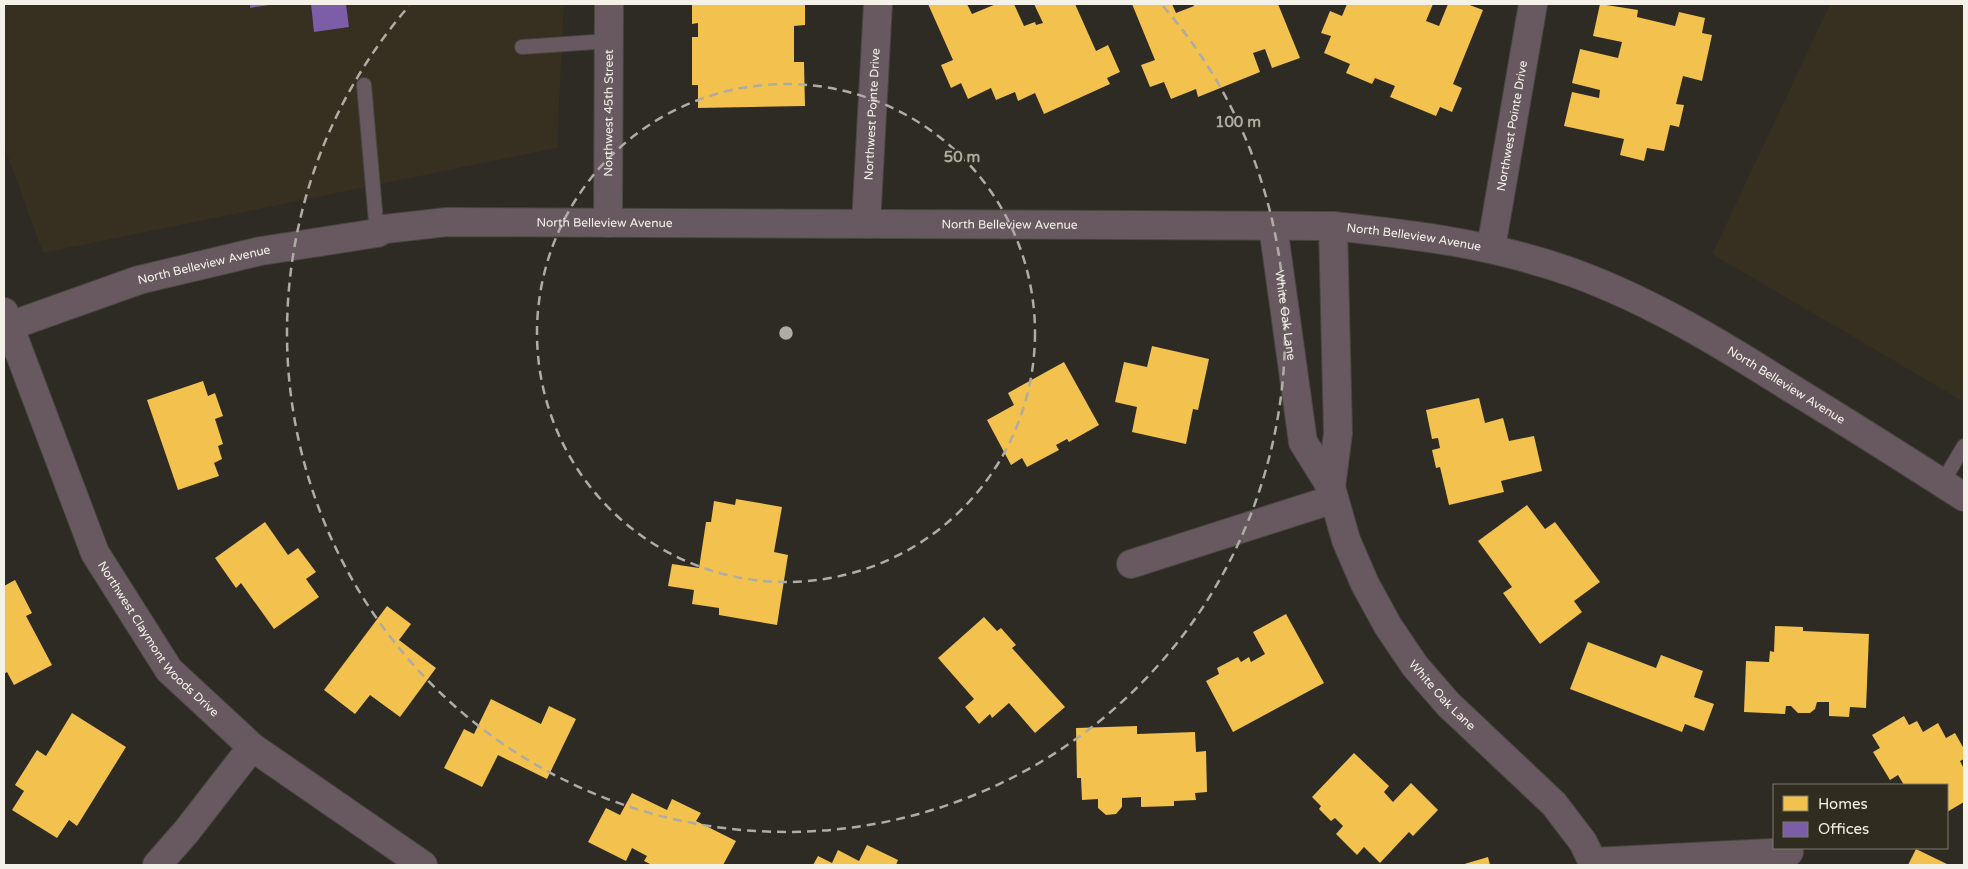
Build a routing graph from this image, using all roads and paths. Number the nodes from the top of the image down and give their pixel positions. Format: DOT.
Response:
graph roads {
  1 [pos="609,4"];
  2 [pos="878,4"];
  3 [pos="1534,4"];
  4 [pos="609,41"];
  5 [pos="522,47"];
  6 [pos="364,85"];
  7 [pos="608,223"];
  8 [pos="866,224"];
  9 [pos="1273,226"];
  10 [pos="1333,226"];
  11 [pos="377,233"];
  12 [pos="1491,248"];
  13 [pos="6,322"];
  14 [pos="1964,446"];
  15 [pos="1953,490"];
  16 [pos="1332,493"];
  17 [pos="1131,564"];
  18 [pos="252,747"];
  19 [pos="1789,852"];
  20 [pos="1594,863"];
  21 [pos="157,865"];
  22 [pos="423,865"];
  1 -- 4 [label="street, Northwest 45th Street"];
  2 -- 8 [label="street, Northwest Pointe Drive"];
  3 -- 12 [label="street, Northwest Pointe Drive"];
  4 -- 5 [label="lane"];
  4 -- 7 [label="street, Northwest 45th Street"];
  6 -- 11 [label="lane"];
  7 -- 8 [label="street, North Belleview Avenue"];
  7 -- 11 [label="street, North Belleview Avenue"];
  8 -- 9 [label="street, North Belleview Avenue"];
  9 -- 10 [label="street, North Belleview Avenue"];
  9 -- 16 [label="street, White Oak Lane"];
  10 -- 12 [label="street, North Belleview Avenue"];
  10 -- 16 [label="street, White Oak Lane"];
  11 -- 13 [label="street, North Belleview Avenue"];
  12 -- 15 [label="street, North Belleview Avenue"];
  13 -- 18 [label="street, Northwest Claymont Woods Drive"];
  14 -- 15 [label="lane"];
  16 -- 17 [label="street"];
  16 -- 20 [label="street, White Oak Lane"];
  18 -- 21 [label="street"];
  18 -- 22 [label="street, Northwest Claymont Woods Drive"];
  19 -- 20 [label="street, White Oak Lane"];
}
